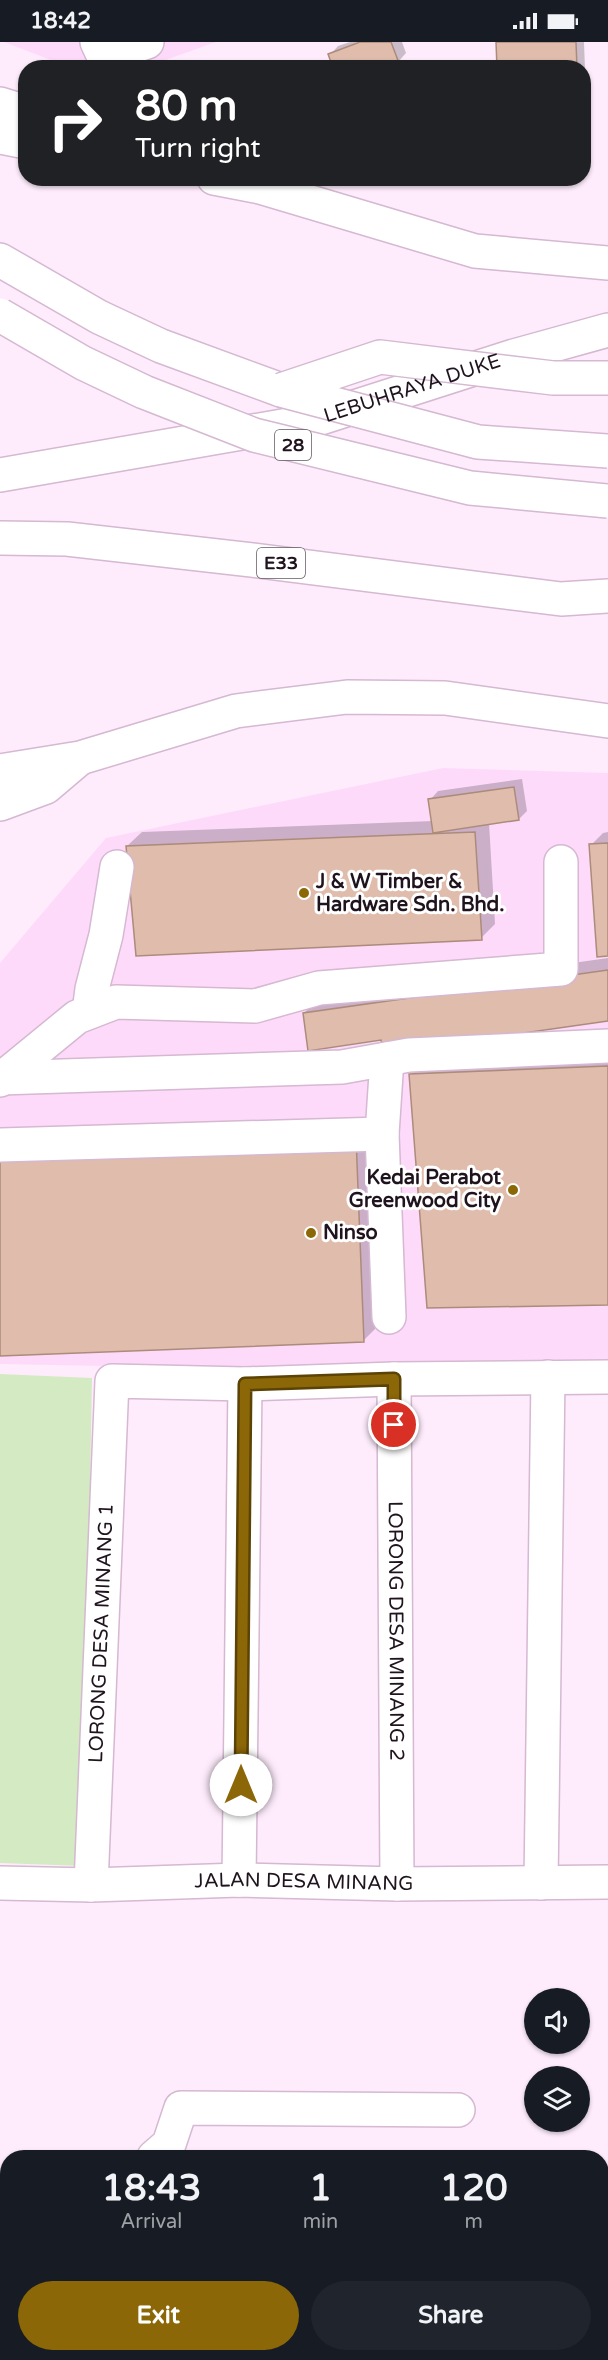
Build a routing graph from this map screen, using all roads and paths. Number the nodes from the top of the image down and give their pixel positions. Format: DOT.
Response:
graph roads {
  1 [pos="147,42"];
  2 [pos="100,50"];
  3 [pos="0,104"];
  4 [pos="18,110"];
  5 [pos="0,137"];
  6 [pos="18,140"];
  7 [pos="256,186"];
  8 [pos="0,260"];
  9 [pos="608,263"];
  10 [pos="0,315"];
  11 [pos="608,330"];
  12 [pos="608,378"];
  13 [pos="281,390"];
  14 [pos="608,451"];
  15 [pos="0,475"];
  16 [pos="608,501"];
  17 [pos="0,538"];
  18 [pos="608,596"];
  19 [pos="561,599"];
  20 [pos="608,611"];
  21 [pos="608,722"];
  22 [pos="80,758"];
  23 [pos="0,771"];
  24 [pos="0,804"];
  25 [pos="561,862"];
  26 [pos="117,867"];
  27 [pos="89,1012"];
  28 [pos="608,1046"];
  29 [pos="387,1059"];
  30 [pos="0,1078"];
  31 [pos="382,1134"];
  32 [pos="0,1144"];
  33 [pos="389,1317"];
  34 [pos="548,1377"];
  35 [pos="608,1377"];
  36 [pos="394,1379"];
  37 [pos="245,1384"];
  38 [pos="240,1880"];
  39 [pos="608,1882"];
  40 [pos="0,1883"];
  41 [pos="541,1883"];
  42 [pos="91,1884"];
  43 [pos="397,1884"];
  44 [pos="458,2110"];
  45 [pos="162,2150"];
  1 -- 2 [label="main road"];
  3 -- 4 [label="main road"];
  5 -- 6 [label="main road"];
  7 -- 9 [label="main road"];
  8 -- 13 [label="main road"];
  10 -- 16 [label="main road, 28, bridge"];
  11 -- 15 [label="main road, LEBUHRAYA DUKE"];
  12 -- 13 [label="main road, bridge"];
  13 -- 14 [label="main road, bridge"];
  17 -- 19 [label="main road, E33"];
  18 -- 19 [label="main road, E33"];
  19 -- 20 [label="main road"];
  21 -- 22 [label="main road"];
  22 -- 23 [label="main road"];
  22 -- 24 [label="main road"];
  25 -- 27 [label="main road"];
  26 -- 27 [label="main road"];
  27 -- 30 [label="main road"];
  28 -- 29 [label="main road"];
  29 -- 30 [label="main road"];
  29 -- 31 [label="main road"];
  31 -- 32 [label="main road"];
  31 -- 33 [label="main road"];
  34 -- 35 [label="main road"];
  34 -- 36 [label="main road"];
  34 -- 41 [label="main road"];
  36 -- 37 [label="main road"];
  36 -- 43 [label="main road, LORONG DESA MINANG 2"];
  37 -- 38 [label="main road"];
  37 -- 42 [label="main road, LORONG DESA MINANG 1"];
  38 -- 42 [label="main road, JALAN DESA MINANG"];
  38 -- 43 [label="main road, JALAN DESA MINANG"];
  39 -- 41 [label="main road, JALAN DESA MINANG"];
  40 -- 42 [label="main road, JALAN DESA MINANG"];
  41 -- 43 [label="main road, JALAN DESA MINANG"];
  44 -- 45 [label="main road"];
}
